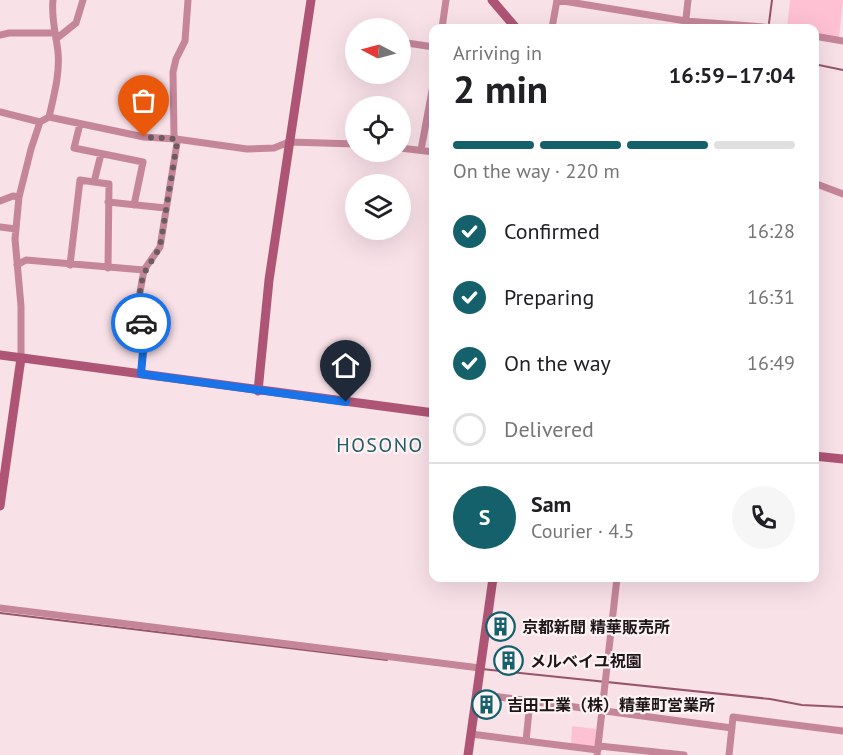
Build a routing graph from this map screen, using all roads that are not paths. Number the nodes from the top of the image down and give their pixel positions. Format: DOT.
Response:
graph roads {
  1 [pos="53,0"];
  2 [pos="83,0"];
  3 [pos="188,0"];
  4 [pos="311,0"];
  5 [pos="446,0"];
  6 [pos="492,0"];
  7 [pos="557,0"];
  8 [pos="619,0"];
  9 [pos="688,0"];
  10 [pos="617,9"];
  11 [pos="443,24"];
  12 [pos="513,24"];
  13 [pos="553,24"];
  14 [pos="681,24"];
  15 [pos="685,24"];
  16 [pos="0,35"];
  17 [pos="56,36"];
  18 [pos="819,37"];
  19 [pos="843,41"];
  20 [pos="411,44"];
  21 [pos="429,46"];
  22 [pos="429,107"];
  23 [pos="0,112"];
  24 [pos="49,117"];
  25 [pos="40,122"];
  26 [pos="80,124"];
  27 [pos="176,139"];
  28 [pos="289,142"];
  29 [pos="345,144"];
  30 [pos="411,149"];
  31 [pos="421,150"];
  32 [pos="429,151"];
  33 [pos="101,154"];
  34 [pos="94,182"];
  35 [pos="819,185"];
  36 [pos="843,194"];
  37 [pos="20,197"];
  38 [pos="0,201"];
  39 [pos="108,202"];
  40 [pos="134,205"];
  41 [pos="165,208"];
  42 [pos="0,227"];
  43 [pos="16,229"];
  44 [pos="17,265"];
  45 [pos="70,265"];
  46 [pos="108,268"];
  47 [pos="144,270"];
  48 [pos="0,355"];
  49 [pos="21,358"];
  50 [pos="141,374"];
  51 [pos="258,391"];
  52 [pos="429,412"];
  53 [pos="819,457"];
  54 [pos="843,459"];
  55 [pos="0,506"];
  56 [pos="492,582"];
  57 [pos="617,582"];
  58 [pos="0,608"];
  59 [pos="480,668"];
  60 [pos="477,694"];
  61 [pos="530,701"];
  62 [pos="603,710"];
  63 [pos="732,728"];
  64 [pos="843,731"];
  65 [pos="471,734"];
  66 [pos="526,741"];
  67 [pos="598,750"];
  68 [pos="468,755"];
  69 [pos="684,755"];
  70 [pos="729,755"];
  1 -- 17 [label="street"];
  2 -- 17 [label="street"];
  3 -- 27 [label="street"];
  4 -- 28 [label="street"];
  5 -- 11 [label="street"];
  6 -- 12 [label="street"];
  7 -- 10 [label="street"];
  7 -- 13 [label="street"];
  8 -- 10 [label="street"];
  9 -- 15 [label="street"];
  10 -- 14 [label="street"];
  16 -- 17 [label="street"];
  17 -- 24 [label="street"];
  18 -- 19 [label="street"];
  20 -- 21 [label="street"];
  22 -- 31 [label="street"];
  23 -- 25 [label="street"];
  24 -- 25 [label="street"];
  24 -- 26 [label="street"];
  25 -- 37 [label="street"];
  26 -- 27 [label="street"];
  26 -- 33 [label="street"];
  27 -- 28 [label="street"];
  27 -- 41 [label="street"];
  28 -- 29 [label="street"];
  28 -- 51 [label="street"];
  30 -- 31 [label="street"];
  31 -- 32 [label="street"];
  33 -- 34 [label="street"];
  33 -- 40 [label="street"];
  34 -- 39 [label="street"];
  34 -- 45 [label="street"];
  35 -- 36 [label="street"];
  37 -- 38 [label="street"];
  37 -- 43 [label="street"];
  39 -- 40 [label="street"];
  39 -- 46 [label="street"];
  40 -- 41 [label="street"];
  41 -- 47 [label="street"];
  42 -- 43 [label="street"];
  43 -- 44 [label="street"];
  44 -- 45 [label="street"];
  44 -- 49 [label="street"];
  45 -- 46 [label="street"];
  46 -- 47 [label="street"];
  47 -- 50 [label="street"];
  48 -- 49 [label="street"];
  49 -- 50 [label="street"];
  49 -- 55 [label="street"];
  50 -- 51 [label="street"];
  51 -- 52 [label="street"];
  53 -- 54 [label="street"];
  56 -- 59 [label="street"];
  57 -- 62 [label="street"];
  58 -- 59 [label="street"];
  59 -- 60 [label="street"];
  60 -- 61 [label="street"];
  60 -- 65 [label="street"];
  61 -- 62 [label="street"];
  61 -- 66 [label="street"];
  62 -- 63 [label="street"];
  62 -- 67 [label="street"];
  63 -- 64 [label="street"];
  63 -- 70 [label="street"];
  65 -- 66 [label="street"];
  65 -- 68 [label="street"];
  66 -- 67 [label="street"];
  67 -- 69 [label="street"];
}
